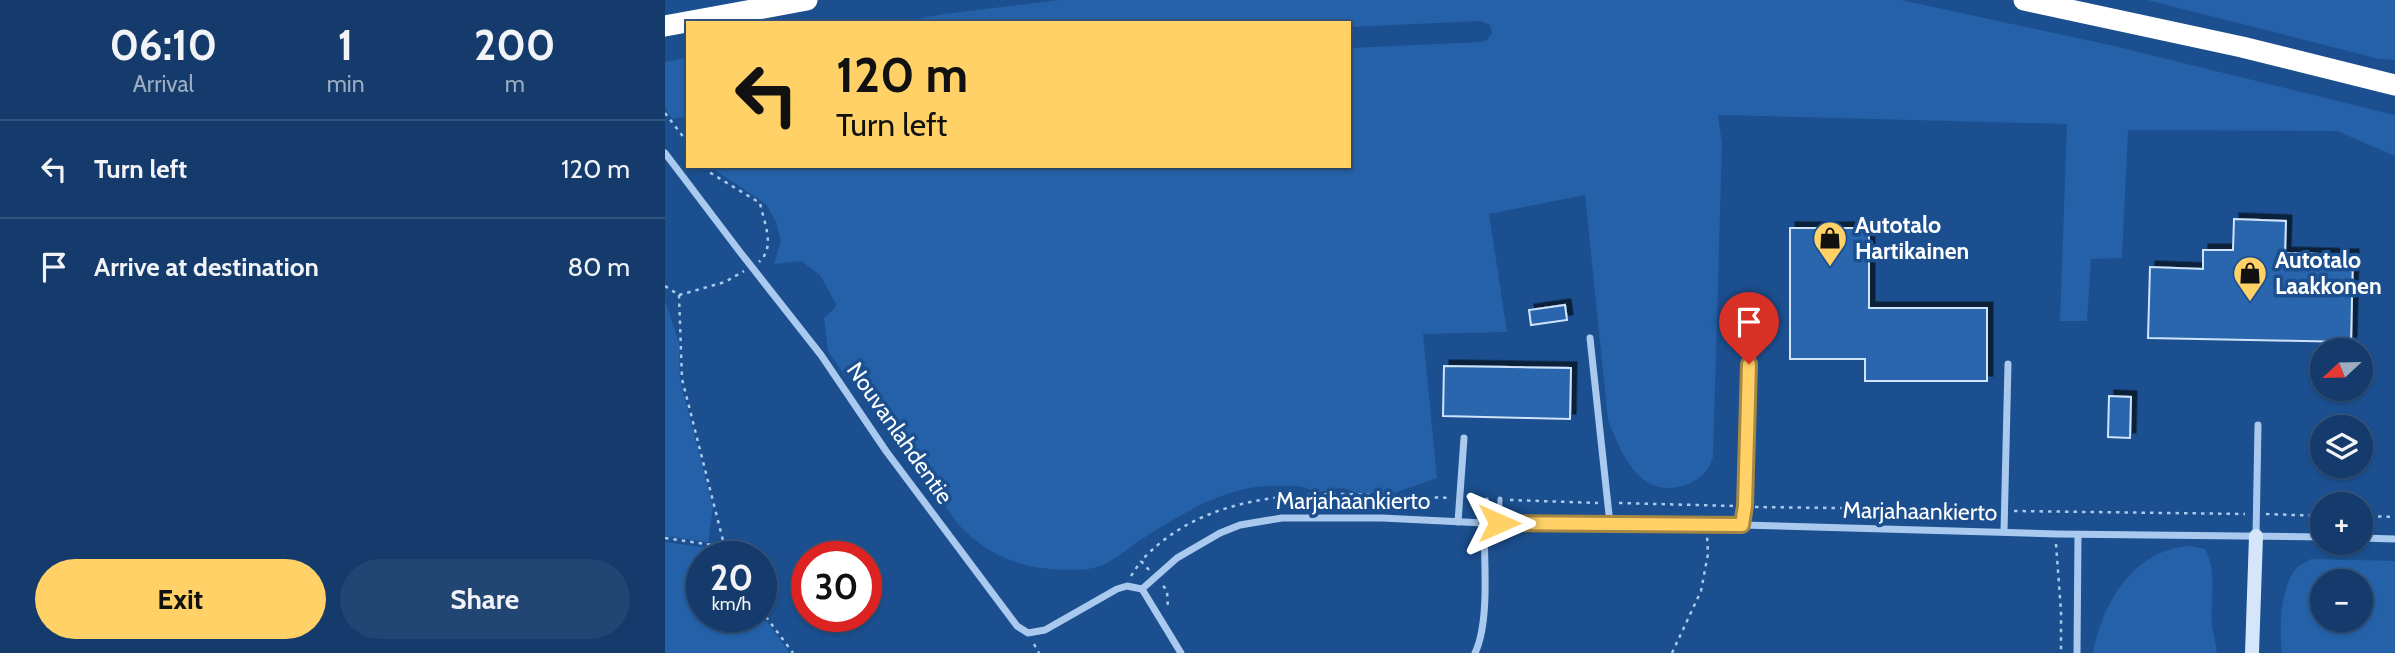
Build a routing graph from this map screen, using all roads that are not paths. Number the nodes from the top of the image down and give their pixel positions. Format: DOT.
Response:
graph roads {
  1 [pos="807,0"];
  2 [pos="2024,0"];
  3 [pos="692,21"];
  4 [pos="686,22"];
  5 [pos="665,26"];
  6 [pos="2395,85"];
  7 [pos="665,153"];
  8 [pos="1590,338"];
  9 [pos="1749,364"];
  10 [pos="2008,365"];
  11 [pos="2258,425"];
  12 [pos="1464,438"];
  13 [pos="1500,499"];
  14 [pos="1458,522"];
  15 [pos="1484,523"];
  16 [pos="1499,523"];
  17 [pos="1610,524"];
  18 [pos="1742,525"];
  19 [pos="2004,532"];
  20 [pos="2078,534"];
  21 [pos="2256,536"];
  22 [pos="2310,537"];
  23 [pos="2373,538"];
  24 [pos="2395,539"];
  25 [pos="1142,589"];
  26 [pos="1181,653"];
  27 [pos="1475,653"];
  28 [pos="2077,653"];
  29 [pos="2252,653"];
  1 -- 3 [label="highway"];
  2 -- 6 [label="highway"];
  4 -- 5 [label="highway"];
  7 -- 25 [label="street, Nouvanlahdentie"];
  8 -- 17 [label="street"];
  9 -- 18 [label="street"];
  10 -- 19 [label="street"];
  11 -- 21 [label="street"];
  12 -- 14 [label="street"];
  13 -- 16 [label="lane"];
  14 -- 15 [label="street, Marjahaankierto"];
  14 -- 25 [label="street, Marjahaankierto"];
  15 -- 16 [label="street, Marjahaankierto"];
  15 -- 27 [label="street"];
  16 -- 17 [label="street, Marjahaankierto"];
  17 -- 18 [label="street, Marjahaankierto"];
  18 -- 19 [label="street, Marjahaankierto"];
  19 -- 20 [label="street, Marjahaankierto"];
  20 -- 21 [label="street, Marjahaankierto"];
  20 -- 28 [label="street"];
  21 -- 22 [label="street, Marjahaankierto"];
  21 -- 29 [label="main road"];
  23 -- 24 [label="street"];
  25 -- 26 [label="street"];
}
